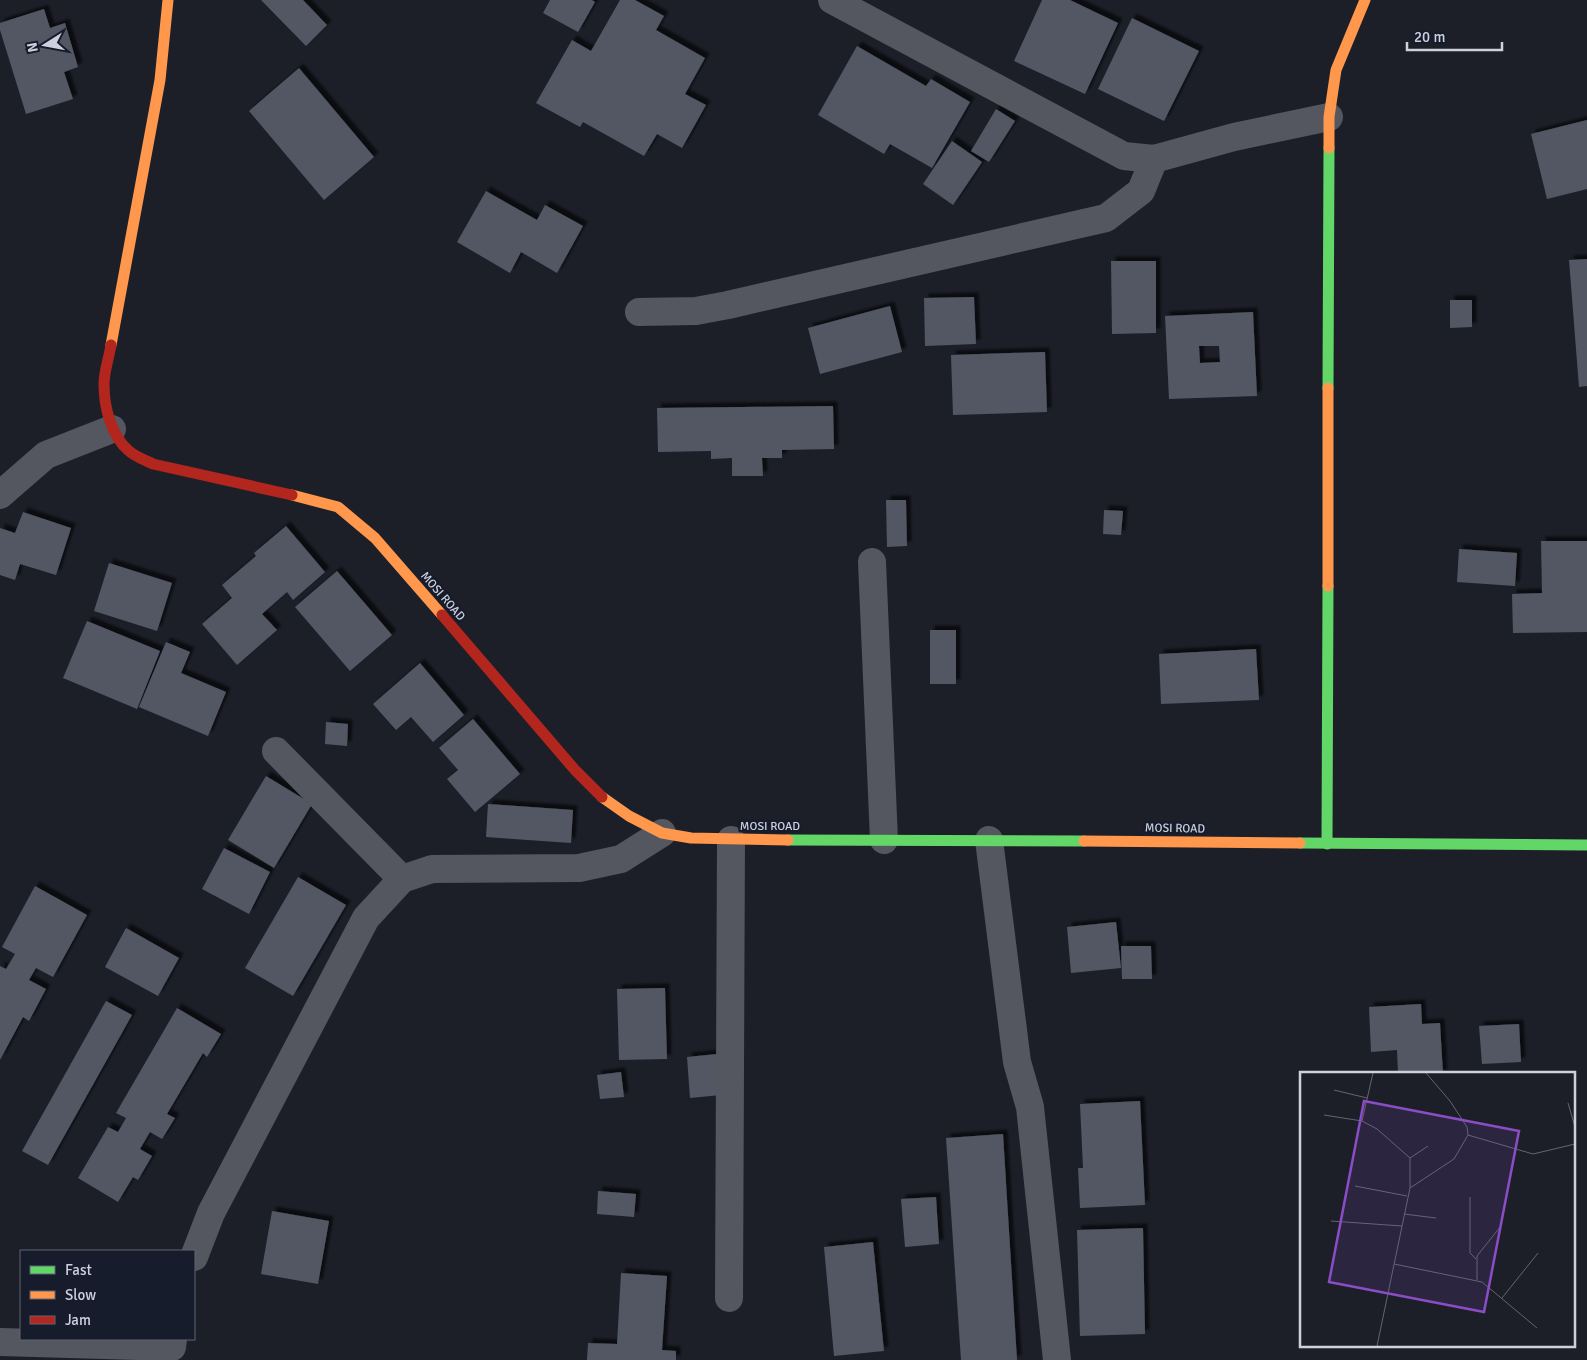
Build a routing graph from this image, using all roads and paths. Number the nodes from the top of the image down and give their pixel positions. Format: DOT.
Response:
graph roads {
  1 [pos="168,0"];
  2 [pos="832,0"];
  3 [pos="1365,0"];
  4 [pos="1328,118"];
  5 [pos="1154,159"];
  6 [pos="639,312"];
  7 [pos="112,428"];
  8 [pos="0,495"];
  9 [pos="872,562"];
  10 [pos="276,751"];
  11 [pos="662,833"];
  12 [pos="732,840"];
  13 [pos="884,840"];
  14 [pos="989,840"];
  15 [pos="1327,844"];
  16 [pos="1587,845"];
  17 [pos="402,879"];
  18 [pos="195,1254"];
  19 [pos="729,1298"];
  20 [pos="0,1342"];
  21 [pos="172,1349"];
  22 [pos="1057,1360"];
  1 -- 7 [label="street, MOSI ROAD"];
  2 -- 5 [label="street"];
  3 -- 4 [label="street"];
  4 -- 5 [label="street"];
  4 -- 15 [label="street"];
  5 -- 6 [label="street"];
  7 -- 8 [label="street"];
  7 -- 11 [label="street, MOSI ROAD"];
  9 -- 13 [label="street"];
  10 -- 17 [label="street"];
  11 -- 12 [label="street, MOSI ROAD"];
  11 -- 17 [label="street"];
  12 -- 13 [label="street, MOSI ROAD"];
  12 -- 19 [label="street"];
  13 -- 14 [label="street, MOSI ROAD"];
  14 -- 15 [label="street, MOSI ROAD"];
  14 -- 22 [label="street"];
  15 -- 16 [label="street, MOSI ROAD"];
  17 -- 18 [label="street"];
  20 -- 21 [label="street"];
}
